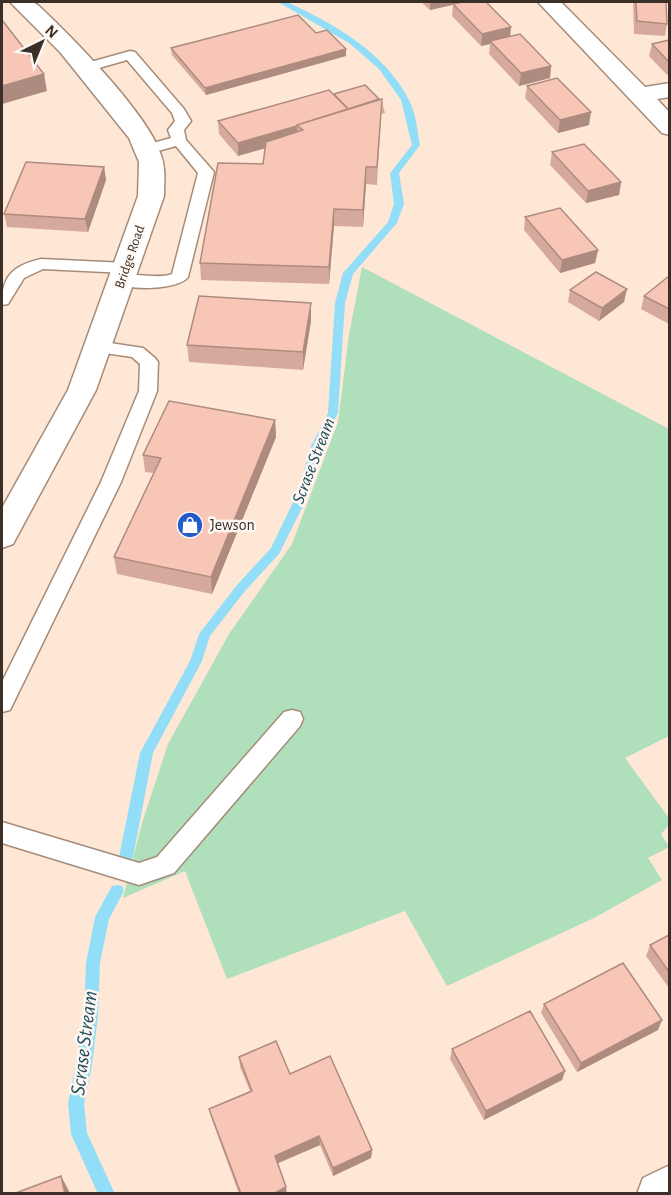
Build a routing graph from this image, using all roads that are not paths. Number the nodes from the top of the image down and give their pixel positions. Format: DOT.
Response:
graph roads {
  1 [pos="20,2"];
  2 [pos="549,2"];
  3 [pos="85,68"];
  4 [pos="669,90"];
  5 [pos="640,94"];
  6 [pos="669,128"];
  7 [pos="178,141"];
  8 [pos="147,149"];
  9 [pos="124,274"];
  10 [pos="2,300"];
  11 [pos="97,347"];
  12 [pos="2,537"];
  13 [pos="2,703"];
  14 [pos="292,719"];
  15 [pos="2,832"];
  16 [pos="669,1187"];
  17 [pos="660,1194"];
  1 -- 3 [label="street, Bridge Road"];
  2 -- 5 [label="street"];
  3 -- 7 [label="lane"];
  3 -- 8 [label="street, Bridge Road"];
  4 -- 5 [label="street"];
  5 -- 6 [label="street"];
  7 -- 8 [label="lane"];
  7 -- 9 [label="lane"];
  8 -- 9 [label="street, Bridge Road"];
  9 -- 10 [label="lane"];
  9 -- 11 [label="street, Bridge Road"];
  11 -- 12 [label="street, Bridge Road"];
  11 -- 13 [label="lane"];
  14 -- 15 [label="lane"];
  16 -- 17 [label="street"];
}
